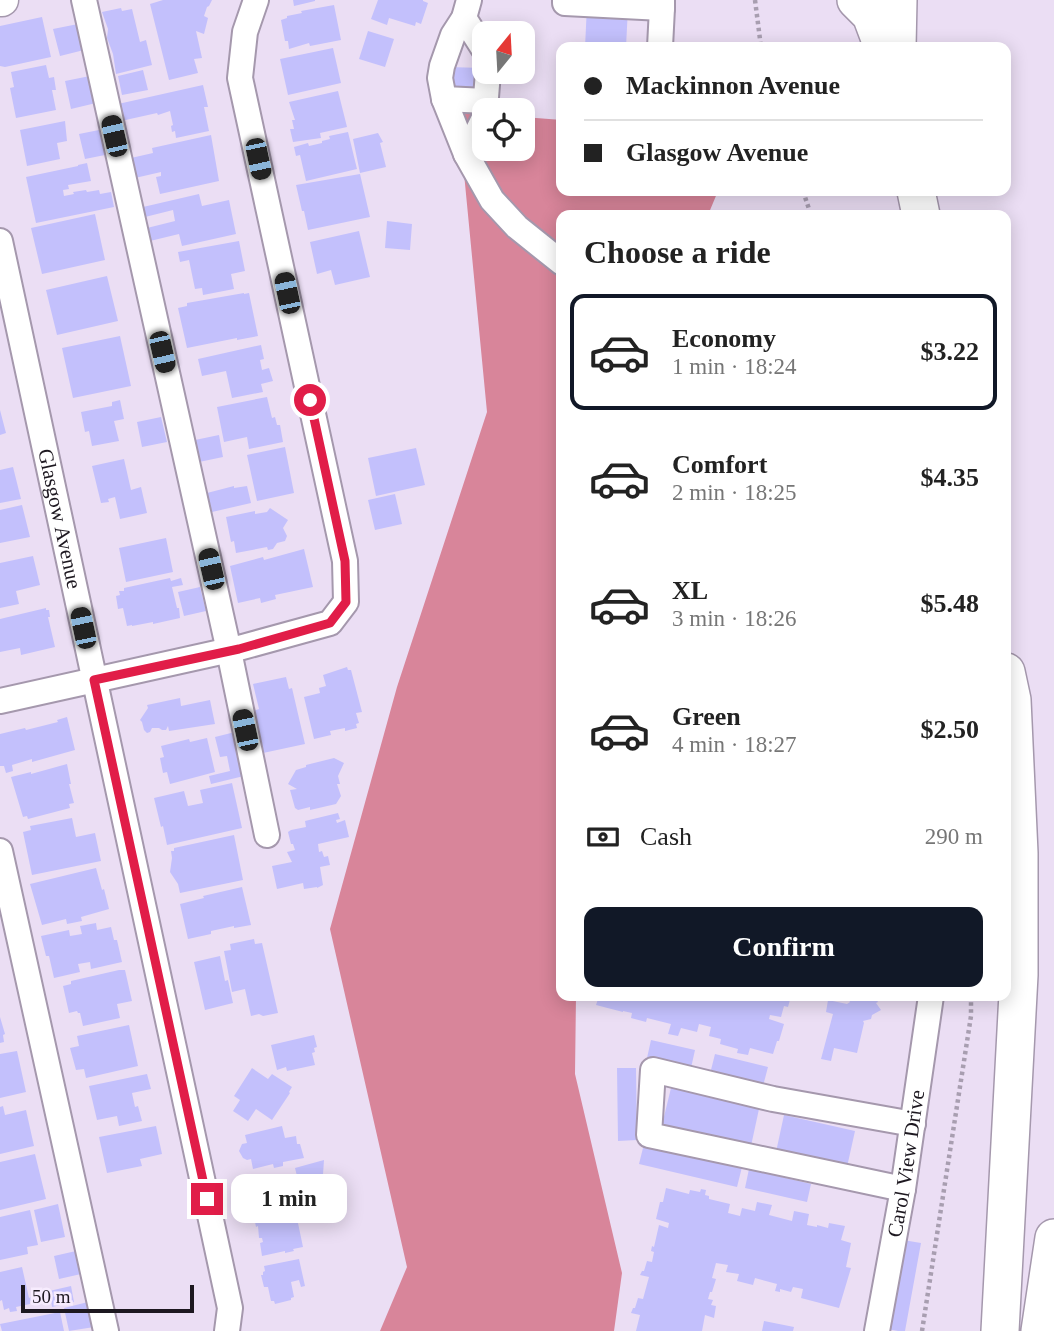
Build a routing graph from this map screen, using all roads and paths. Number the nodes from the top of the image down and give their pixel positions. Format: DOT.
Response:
graph roads {
  1 [pos="84,0"];
  2 [pos="256,0"];
  3 [pos="565,0"];
  4 [pos="755,0"];
  5 [pos="856,0"];
  6 [pos="898,0"];
  7 [pos="662,4"];
  8 [pos="467,9"];
  9 [pos="660,42"];
  10 [pos="760,42"];
  11 [pos="881,42"];
  12 [pos="897,42"];
  13 [pos="444,99"];
  14 [pos="472,105"];
  15 [pos="472,142"];
  16 [pos="466,154"];
  17 [pos="0,241"];
  18 [pos="556,258"];
  19 [pos="229,651"];
  20 [pos="94,680"];
  21 [pos="1011,695"];
  22 [pos="0,701"];
  23 [pos="267,835"];
  24 [pos="0,850"];
  25 [pos="930,1001"];
  26 [pos="971,1001"];
  27 [pos="913,1124"];
  28 [pos="903,1189"];
  29 [pos="1054,1238"];
  30 [pos="106,1331"];
  31 [pos="227,1331"];
  32 [pos="877,1331"];
  33 [pos="922,1331"];
  34 [pos="1000,1331"];
  35 [pos="1040,1331"];
  1 -- 19 [label="street"];
  2 -- 19 [label="street"];
  3 -- 7 [label="street"];
  4 -- 10 [label="path"];
  5 -- 11 [label="highway"];
  6 -- 12 [label="highway"];
  7 -- 9 [label="street"];
  8 -- 13 [label="street"];
  13 -- 14 [label="street"];
  13 -- 16 [label="street"];
  15 -- 16 [label="street"];
  16 -- 18 [label="street"];
  17 -- 20 [label="street, Glasgow Avenue"];
  19 -- 20 [label="street"];
  19 -- 23 [label="street"];
  20 -- 22 [label="street"];
  20 -- 31 [label="street, Glasgow Avenue"];
  21 -- 34 [label="highway"];
  24 -- 30 [label="street"];
  25 -- 27 [label="street, Carol View Drive"];
  26 -- 33 [label="path"];
  27 -- 28 [label="street, Carol View Drive"];
  27 -- 28 [label="street"];
  28 -- 32 [label="street, Carol View Drive"];
  29 -- 35 [label="highway"];
}
